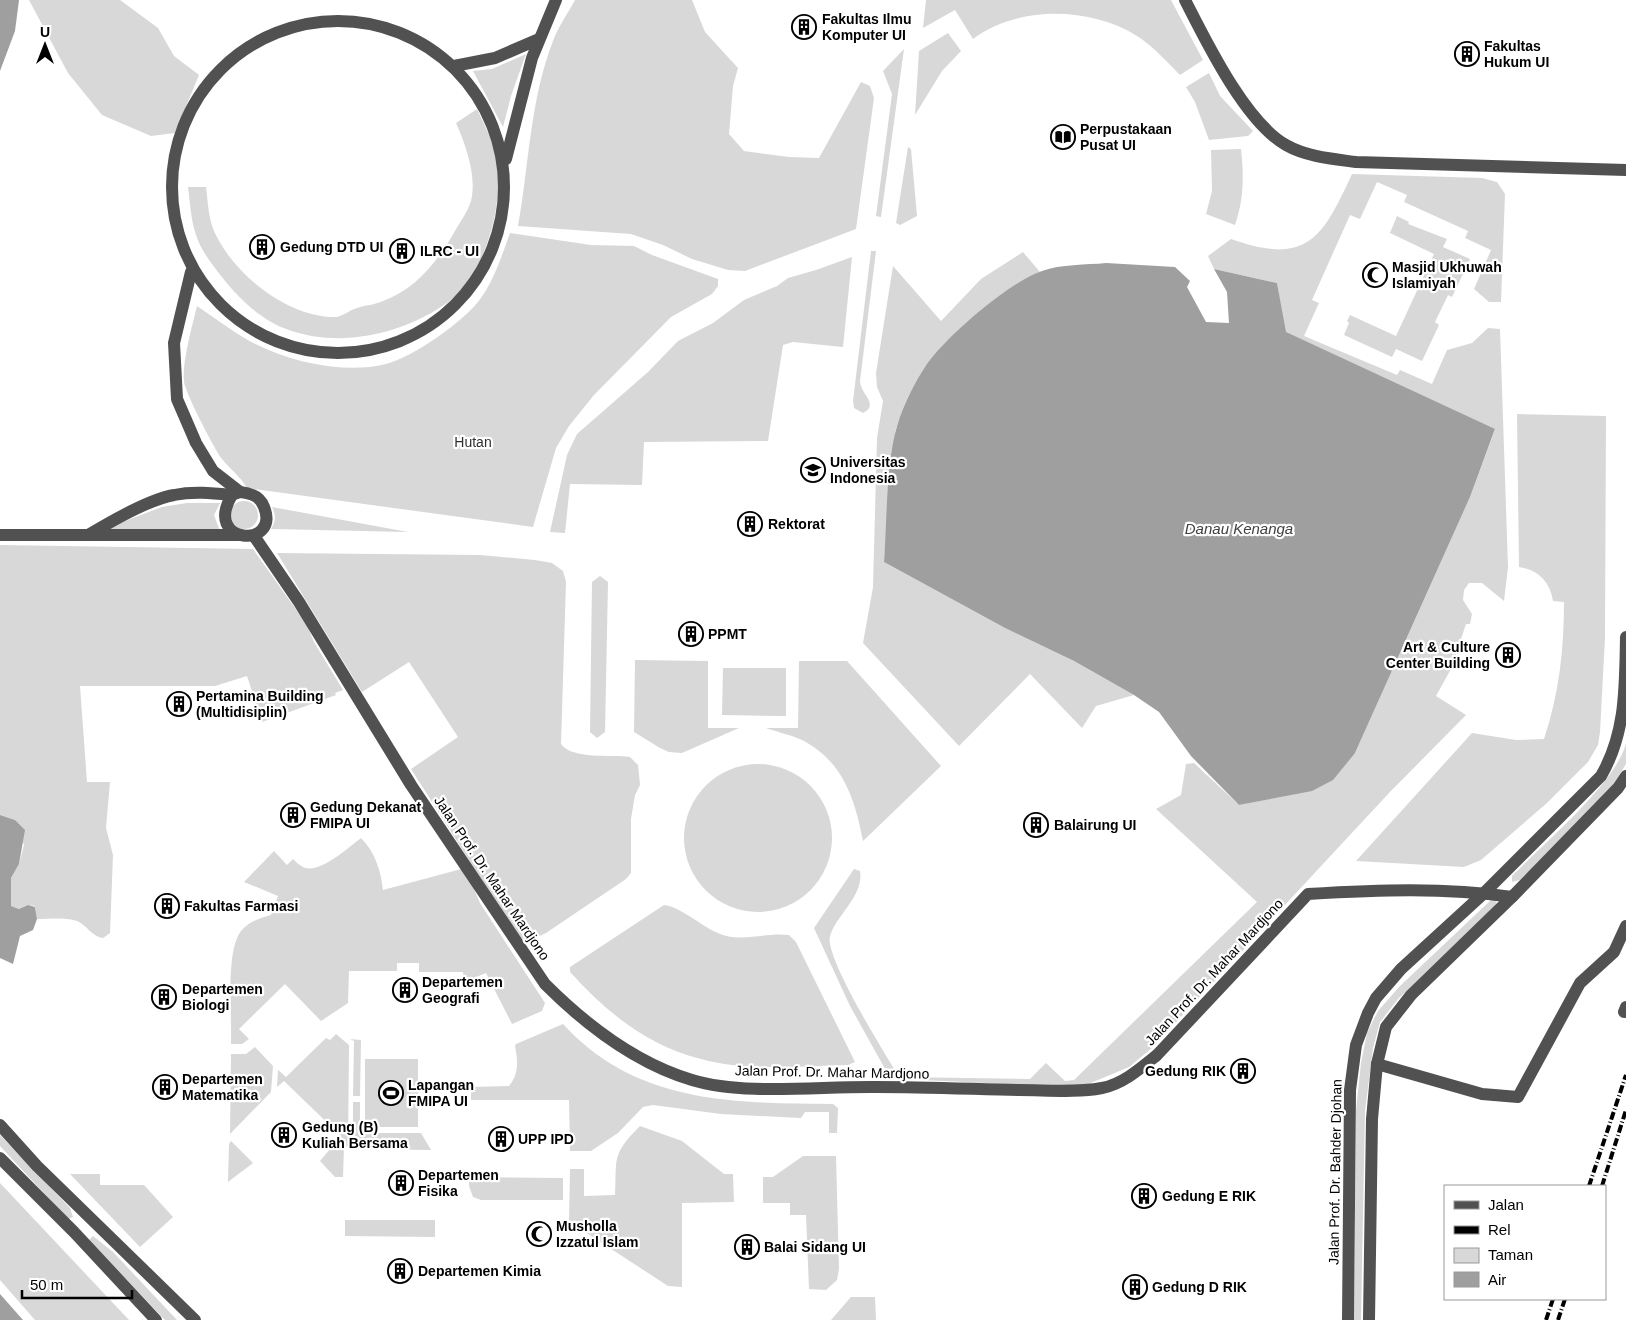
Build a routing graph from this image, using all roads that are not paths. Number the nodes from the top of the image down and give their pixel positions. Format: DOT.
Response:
graph roads {
  1 [pos="556,0"];
  2 [pos="1185,0"];
  3 [pos="539,39"];
  4 [pos="454,66"];
  5 [pos="506,161"];
  6 [pos="1626,170"];
  7 [pos="191,272"];
  8 [pos="236,493"];
  9 [pos="0,535"];
  10 [pos="88,535"];
  11 [pos="239,535"];
  12 [pos="254,536"];
  13 [pos="1626,637"];
  14 [pos="1626,776"];
  15 [pos="1483,894"];
  16 [pos="1512,897"];
  17 [pos="1626,926"];
  18 [pos="1377,1064"];
  19 [pos="0,1125"];
  20 [pos="0,1158"];
  21 [pos="91,1216"];
  22 [pos="74,1232"];
  23 [pos="156,1320"];
  24 [pos="195,1320"];
  25 [pos="1348,1320"];
  26 [pos="1369,1320"];
  1 -- 3 [label="street"];
  2 -- 6 [label="street"];
  3 -- 4 [label="street"];
  3 -- 5 [label="street"];
  4 -- 5 [label="street"];
  4 -- 7 [label="street"];
  5 -- 7 [label="street"];
  7 -- 8 [label="street"];
  8 -- 10 [label="street"];
  8 -- 11 [label="street"];
  8 -- 12 [label="street"];
  9 -- 10 [label="street"];
  10 -- 11 [label="street"];
  11 -- 12 [label="street"];
  12 -- 15 [label="street, Jalan Prof. Dr. Mahar Mardjono"];
  13 -- 15 [label="street, Jalan Prof. Dr. Bahder Djohan"];
  14 -- 16 [label="street"];
  15 -- 16 [label="street, Jalan Prof. Dr. Mahar Mardjono"];
  15 -- 25 [label="street, Jalan Prof. Dr. Bahder Djohan"];
  16 -- 18 [label="street"];
  17 -- 18 [label="street"];
  18 -- 26 [label="street"];
  19 -- 21 [label="street"];
  20 -- 22 [label="street"];
  21 -- 22 [label="street"];
  21 -- 24 [label="street"];
  22 -- 23 [label="street"];
}
